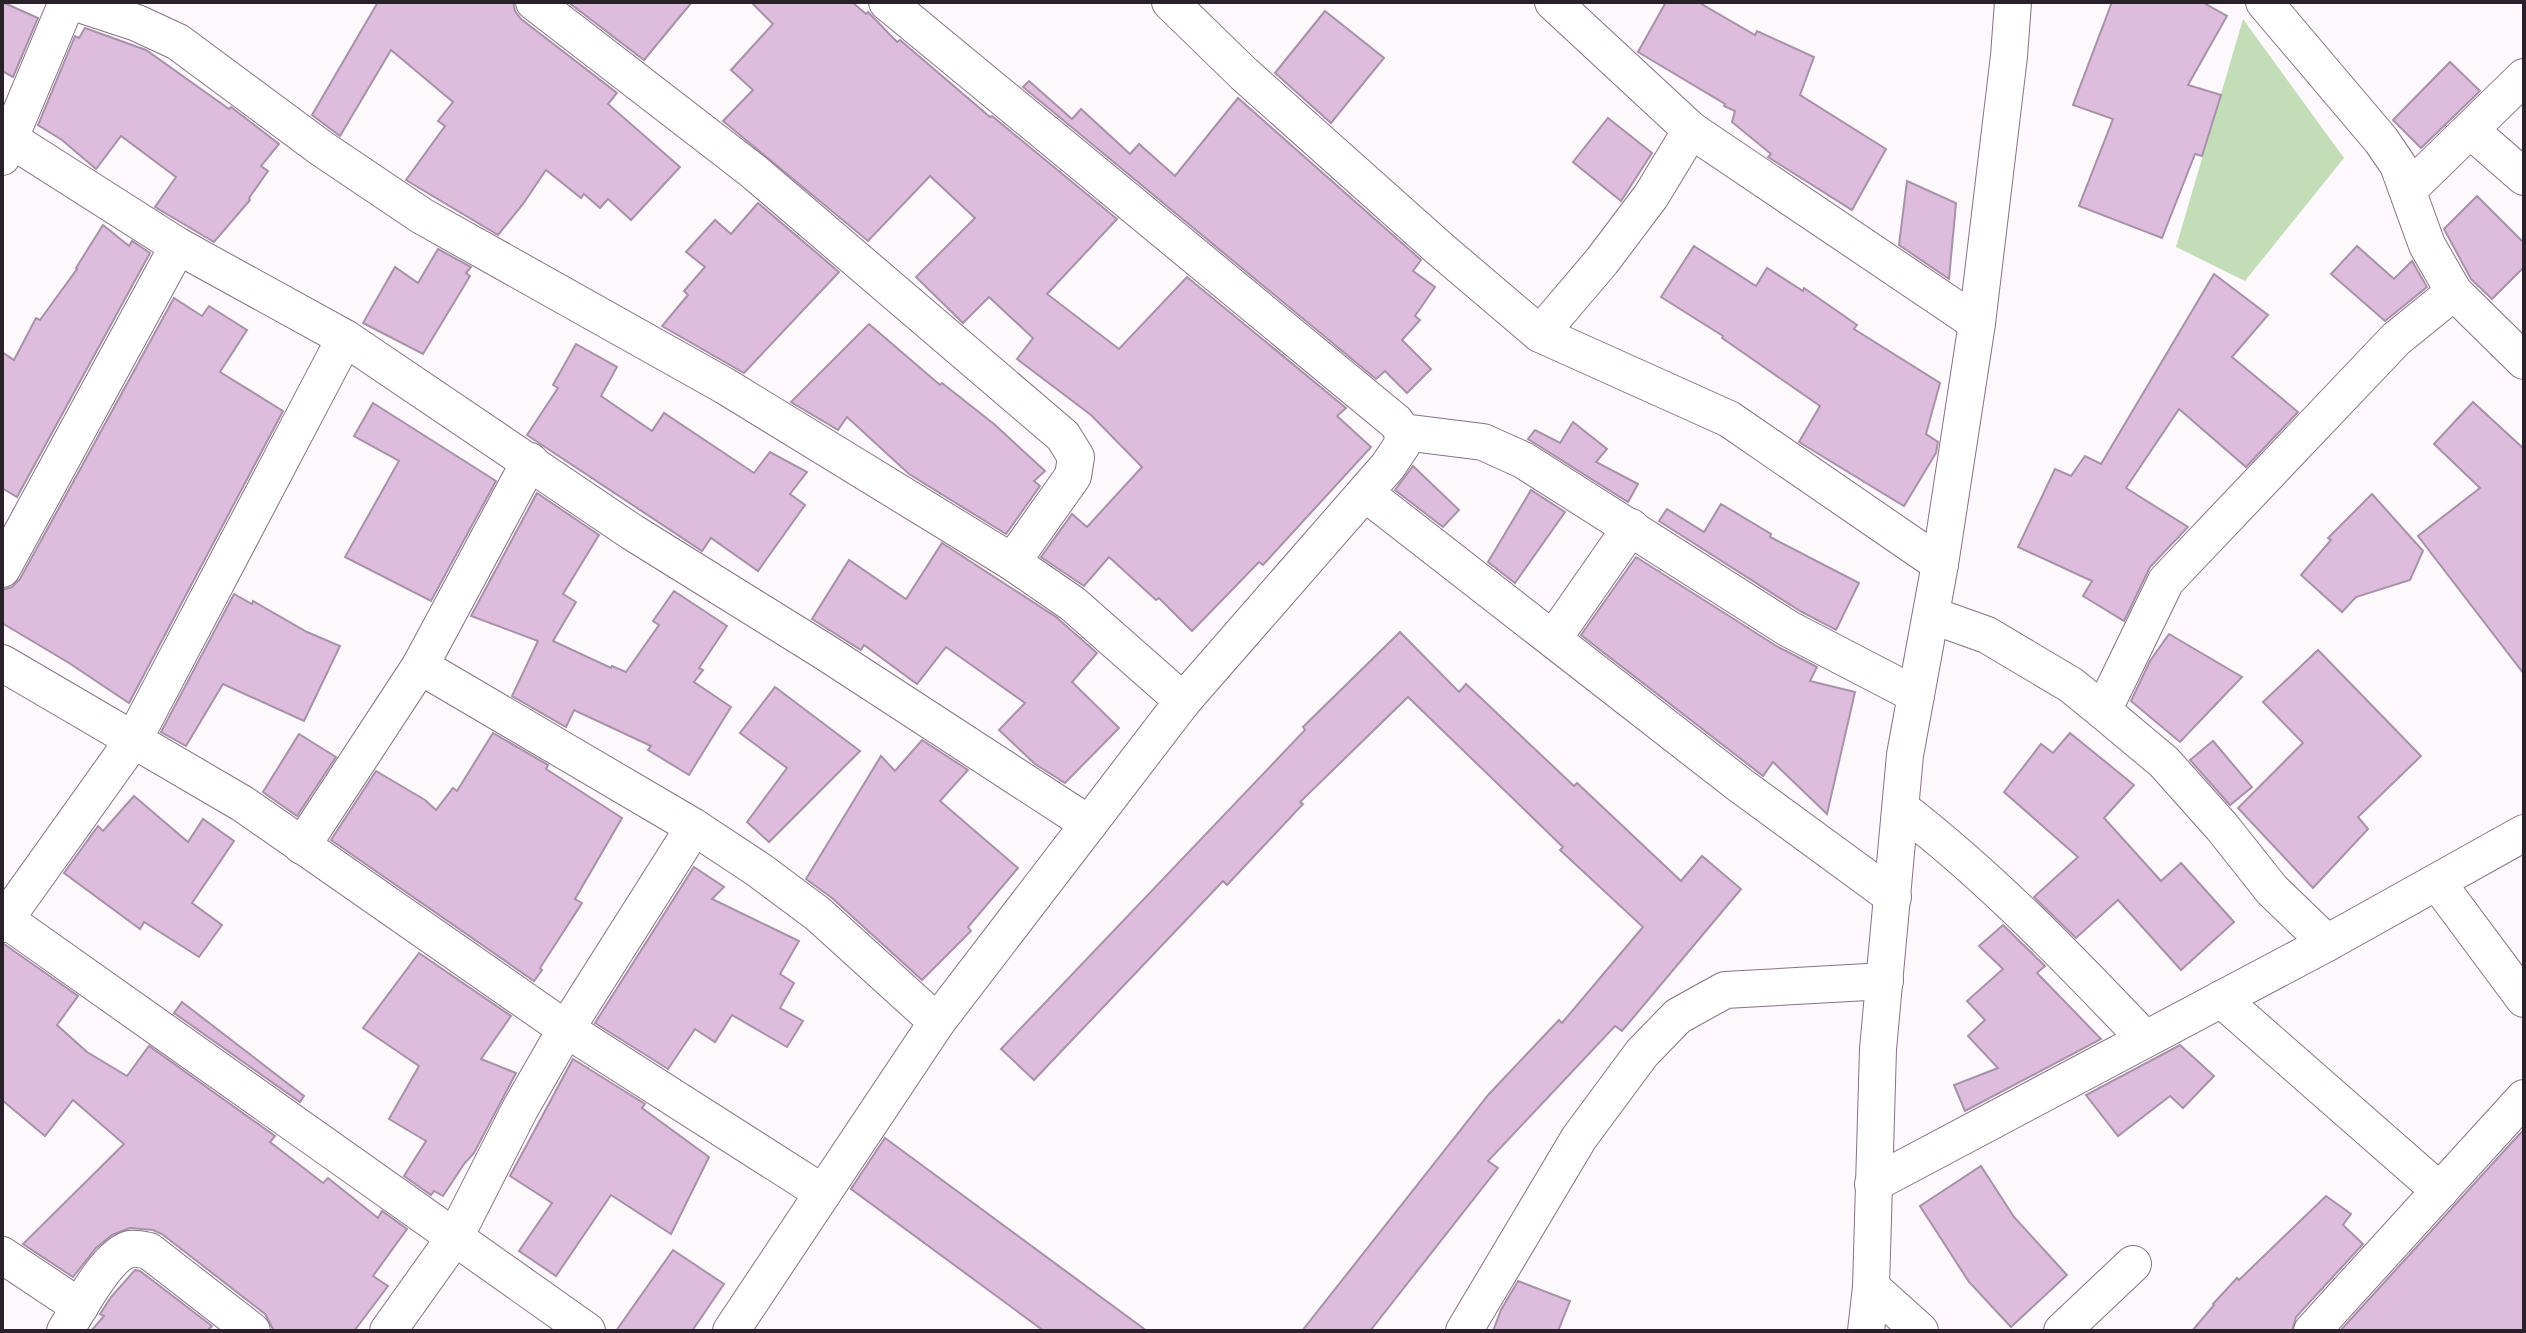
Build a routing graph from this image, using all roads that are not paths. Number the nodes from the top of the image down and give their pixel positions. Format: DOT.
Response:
graph roads {
  1 [pos="67,2"];
  2 [pos="73,2"];
  3 [pos="534,2"];
  4 [pos="887,2"];
  5 [pos="1170,2"];
  6 [pos="1553,2"];
  7 [pos="2013,2"];
  8 [pos="2264,2"];
  9 [pos="2524,77"];
  10 [pos="1691,130"];
  11 [pos="2470,130"];
  12 [pos="6,148"];
  13 [pos="2524,177"];
  14 [pos="2408,190"];
  15 [pos="178,246"];
  16 [pos="2454,292"];
  17 [pos="1977,323"];
  18 [pos="1540,334"];
  19 [pos="345,338"];
  20 [pos="2524,361"];
  21 [pos="1403,432"];
  22 [pos="530,461"];
  23 [pos="1365,493"];
  24 [pos="1631,527"];
  25 [pos="1012,562"];
  26 [pos="1940,564"];
  27 [pos="2,569"];
  28 [pos="1931,615"];
  29 [pos="1553,639"];
  30 [pos="2,663"];
  31 [pos="420,666"];
  32 [pos="1916,695"];
  33 [pos="1183,701"];
  34 [pos="2103,711"];
  35 [pos="134,739"];
  36 [pos="1902,809"];
  37 [pos="1089,824"];
  38 [pos="694,827"];
  39 [pos="2524,833"];
  40 [pos="302,846"];
  41 [pos="2437,882"];
  42 [pos="1893,897"];
  43 [pos="3,921"];
  44 [pos="2327,943"];
  45 [pos="1885,981"];
  46 [pos="2221,999"];
  47 [pos="2524,999"];
  48 [pos="937,1022"];
  49 [pos="566,1029"];
  50 [pos="2145,1039"];
  51 [pos="2524,1098"];
  52 [pos="1873,1184"];
  53 [pos="2440,1191"];
  54 [pos="823,1193"];
  55 [pos="455,1237"];
  56 [pos="2,1255"];
  57 [pos="2133,1264"];
  58 [pos="1871,1287"];
  59 [pos="73,1319"];
  60 [pos="252,1331"];
  61 [pos="388,1331"];
  62 [pos="587,1331"];
  63 [pos="731,1331"];
  64 [pos="1464,1331"];
  65 [pos="1866,1331"];
  66 [pos="1920,1331"];
  67 [pos="2062,1331"];
  68 [pos="2312,1331"];
  1 -- 12 [label="street"];
  2 -- 25 [label="street"];
  3 -- 25 [label="street"];
  4 -- 21 [label="street"];
  5 -- 18 [label="street"];
  6 -- 10 [label="street"];
  7 -- 17 [label="street"];
  8 -- 14 [label="street"];
  9 -- 11 [label="street"];
  10 -- 17 [label="street"];
  10 -- 18 [label="street"];
  11 -- 13 [label="street"];
  11 -- 14 [label="street"];
  12 -- 15 [label="street"];
  14 -- 16 [label="street"];
  15 -- 19 [label="street"];
  15 -- 27 [label="street"];
  16 -- 20 [label="street"];
  16 -- 34 [label="street"];
  17 -- 26 [label="street"];
  18 -- 26 [label="street"];
  19 -- 22 [label="street"];
  19 -- 35 [label="street"];
  21 -- 23 [label="street"];
  21 -- 24 [label="street"];
  22 -- 31 [label="street"];
  22 -- 37 [label="street"];
  23 -- 29 [label="street"];
  23 -- 33 [label="street"];
  24 -- 29 [label="street"];
  24 -- 32 [label="street"];
  25 -- 33 [label="street"];
  26 -- 28 [label="street"];
  28 -- 32 [label="street"];
  28 -- 34 [label="street"];
  29 -- 42 [label="street"];
  30 -- 35 [label="street"];
  31 -- 38 [label="street"];
  31 -- 40 [label="street"];
  32 -- 36 [label="street"];
  33 -- 37 [label="street"];
  34 -- 44 [label="street"];
  35 -- 40 [label="street"];
  35 -- 43 [label="street"];
  36 -- 42 [label="street"];
  36 -- 50 [label="street"];
  37 -- 48 [label="street"];
  38 -- 48 [label="street"];
  38 -- 49 [label="street"];
  39 -- 41 [label="street"];
  40 -- 49 [label="street"];
  41 -- 44 [label="street"];
  41 -- 47 [label="street"];
  42 -- 45 [label="street"];
  43 -- 55 [label="street"];
  44 -- 46 [label="street"];
  45 -- 52 [label="street"];
  45 -- 64 [label="street"];
  46 -- 50 [label="street"];
  46 -- 53 [label="street"];
  48 -- 54 [label="street"];
  49 -- 54 [label="street"];
  49 -- 55 [label="street"];
  50 -- 52 [label="street"];
  51 -- 53 [label="street"];
  52 -- 58 [label="street"];
  53 -- 68 [label="street"];
  54 -- 63 [label="street"];
  55 -- 61 [label="street"];
  55 -- 62 [label="street"];
  56 -- 59 [label="street"];
  57 -- 67 [label="street"];
  58 -- 65 [label="street"];
  58 -- 66 [label="street"];
  59 -- 60 [label="street"];
}
